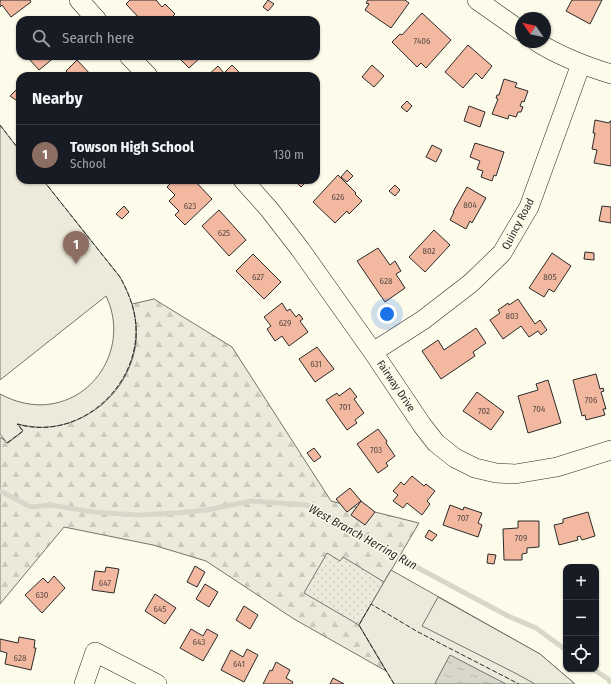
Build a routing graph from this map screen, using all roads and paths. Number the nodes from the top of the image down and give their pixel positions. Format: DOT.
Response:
graph roads {
  1 [pos="79,0"];
  2 [pos="477,0"];
  3 [pos="93,16"];
  4 [pos="515,27"];
  5 [pos="548,48"];
  6 [pos="133,60"];
  7 [pos="581,64"];
  8 [pos="144,72"];
  9 [pos="611,74"];
  10 [pos="246,184"];
  11 [pos="373,352"];
  12 [pos="611,450"];
  13 [pos="84,684"];
  14 [pos="157,684"];
  1 -- 3 [label="street"];
  2 -- 4 [label="street"];
  5 -- 7 [label="street"];
  6 -- 8 [label="street"];
  7 -- 9 [label="street"];
  7 -- 11 [label="street, Quincy Road"];
  10 -- 11 [label="street, Fairway Drive"];
  11 -- 12 [label="street, Fairway Drive"];
  13 -- 14 [label="street"];
}
